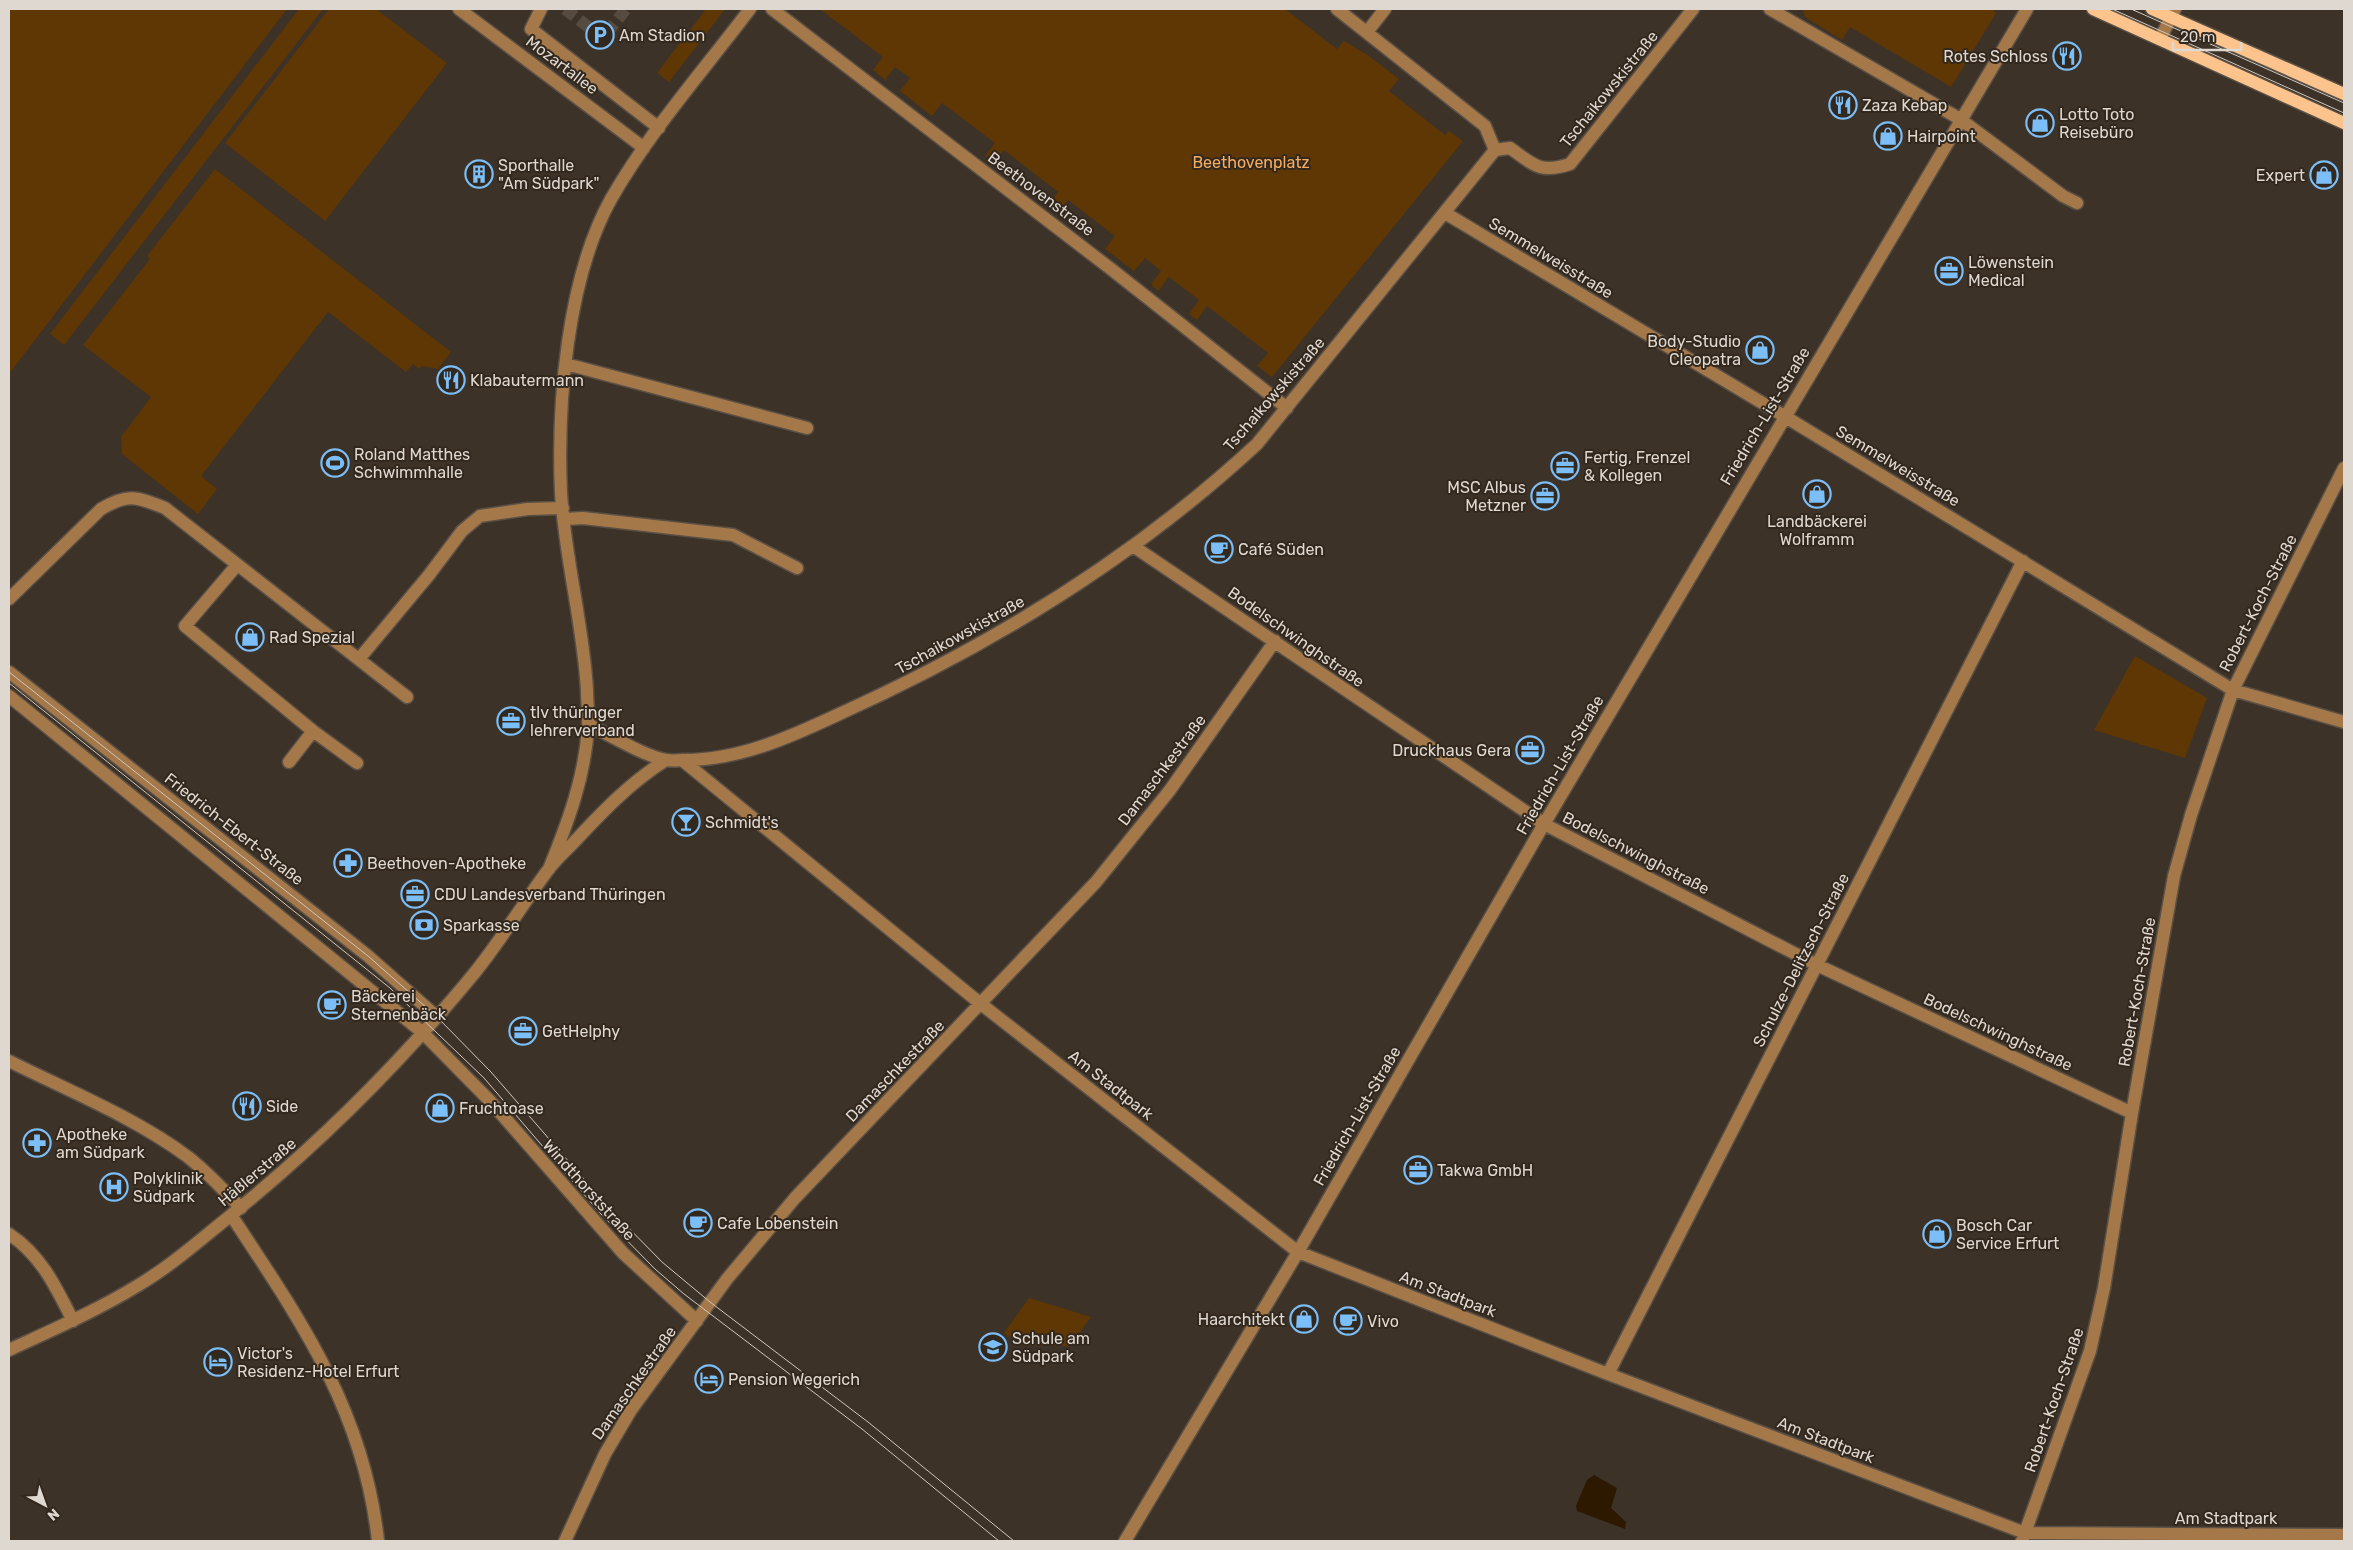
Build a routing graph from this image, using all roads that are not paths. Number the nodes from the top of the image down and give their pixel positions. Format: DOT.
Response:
graph roads {
  1 [pos="459,9"];
  2 [pos="541,9"];
  3 [pos="750,9"];
  4 [pos="772,9"];
  5 [pos="1337,9"];
  6 [pos="1385,9"];
  7 [pos="1693,9"];
  8 [pos="1770,9"];
  9 [pos="2027,9"];
  10 [pos="2093,9"];
  11 [pos="2152,9"];
  12 [pos="2173,13"];
  13 [pos="1367,32"];
  14 [pos="2160,39"];
  15 [pos="2344,94"];
  16 [pos="1960,119"];
  17 [pos="2344,123"];
  18 [pos="659,128"];
  19 [pos="644,148"];
  20 [pos="1495,150"];
  21 [pos="2077,203"];
  22 [pos="1445,213"];
  23 [pos="566,364"];
  24 [pos="1287,408"];
  25 [pos="1784,416"];
  26 [pos="807,428"];
  27 [pos="2344,468"];
  28 [pos="564,513"];
  29 [pos="1134,546"];
  30 [pos="2022,561"];
  31 [pos="237,565"];
  32 [pos="797,568"];
  33 [pos="9,599"];
  34 [pos="1275,641"];
  35 [pos="358,659"];
  36 [pos="9,672"];
  37 [pos="2233,690"];
  38 [pos="9,696"];
  39 [pos="407,697"];
  40 [pos="2344,722"];
  41 [pos="589,725"];
  42 [pos="313,731"];
  43 [pos="666,760"];
  44 [pos="682,760"];
  45 [pos="289,762"];
  46 [pos="357,763"];
  47 [pos="1544,824"];
  48 [pos="549,869"];
  49 [pos="1816,965"];
  50 [pos="981,1004"];
  51 [pos="436,1016"];
  52 [pos="422,1032"];
  53 [pos="9,1061"];
  54 [pos="2132,1113"];
  55 [pos="236,1211"];
  56 [pos="10,1236"];
  57 [pos="1298,1252"];
  58 [pos="73,1321"];
  59 [pos="697,1321"];
  60 [pos="9,1350"];
  61 [pos="1608,1374"];
  62 [pos="2344,1535"];
  63 [pos="2024,1537"];
  64 [pos="378,1541"];
  65 [pos="565,1541"];
  66 [pos="1125,1541"];
  1 -- 19 [label="street, Mozartallee"];
  2 -- 18 [label="street"];
  3 -- 18 [label="street"];
  4 -- 24 [label="street, Beethovenstraße"];
  5 -- 13 [label="street"];
  6 -- 13 [label="street"];
  7 -- 20 [label="street, Tschaikowskistraße"];
  8 -- 16 [label="street"];
  9 -- 16 [label="street, Friedrich-List-Straße"];
  10 -- 14 [label="main road"];
  11 -- 12 [label="main road"];
  12 -- 14 [label="street"];
  12 -- 15 [label="main road"];
  13 -- 20 [label="street"];
  14 -- 17 [label="main road"];
  16 -- 21 [label="street"];
  16 -- 25 [label="street, Friedrich-List-Straße"];
  18 -- 19 [label="street"];
  19 -- 23 [label="street"];
  20 -- 22 [label="street, Tschaikowskistraße"];
  22 -- 24 [label="street, Tschaikowskistraße"];
  22 -- 25 [label="street, Semmelweisstraße"];
  23 -- 26 [label="street"];
  23 -- 28 [label="street"];
  24 -- 29 [label="street, Tschaikowskistraße"];
  25 -- 30 [label="street, Semmelweisstraße"];
  25 -- 47 [label="street, Friedrich-List-Straße"];
  27 -- 37 [label="street, Robert-Koch-Straße"];
  28 -- 32 [label="street"];
  28 -- 35 [label="street"];
  28 -- 41 [label="street"];
  29 -- 34 [label="street, Bodelschwinghstraße"];
  29 -- 44 [label="street, Tschaikowskistraße"];
  30 -- 37 [label="street, Semmelweisstraße"];
  30 -- 49 [label="street, Schulze-Delitzsch-Straße"];
  31 -- 33 [label="street"];
  31 -- 35 [label="street"];
  31 -- 42 [label="street"];
  34 -- 47 [label="street, Bodelschwinghstraße"];
  34 -- 50 [label="street, Damaschkestraße"];
  35 -- 39 [label="street"];
  36 -- 51 [label="street, Friedrich-Ebert-Straße"];
  37 -- 40 [label="street, Semmelweisstraße"];
  37 -- 54 [label="street, Robert-Koch-Straße"];
  38 -- 52 [label="street"];
  41 -- 43 [label="street, Tschaikowskistraße"];
  41 -- 48 [label="street"];
  42 -- 45 [label="street"];
  42 -- 46 [label="street"];
  43 -- 44 [label="street, Tschaikowskistraße"];
  43 -- 48 [label="street"];
  44 -- 50 [label="street, Am Stadtpark"];
  47 -- 49 [label="street, Bodelschwinghstraße"];
  47 -- 57 [label="street, Friedrich-List-Straße"];
  48 -- 51 [label="street"];
  49 -- 54 [label="street, Bodelschwinghstraße"];
  49 -- 61 [label="street, Schulze-Delitzsch-Straße"];
  50 -- 57 [label="street, Am Stadtpark"];
  50 -- 59 [label="street, Damaschkestraße"];
  51 -- 52 [label="street, Häßlerstraße"];
  52 -- 55 [label="street, Häßlerstraße"];
  52 -- 59 [label="street, Windthorststraße"];
  53 -- 55 [label="street"];
  54 -- 63 [label="street, Robert-Koch-Straße"];
  55 -- 58 [label="street, Häßlerstraße"];
  55 -- 64 [label="street"];
  56 -- 58 [label="street"];
  57 -- 61 [label="street, Am Stadtpark"];
  57 -- 66 [label="street, Friedrich-List-Straße"];
  58 -- 60 [label="street, Häßlerstraße"];
  59 -- 65 [label="street, Damaschkestraße"];
  61 -- 63 [label="street, Am Stadtpark"];
  62 -- 63 [label="street, Am Stadtpark"];
}
